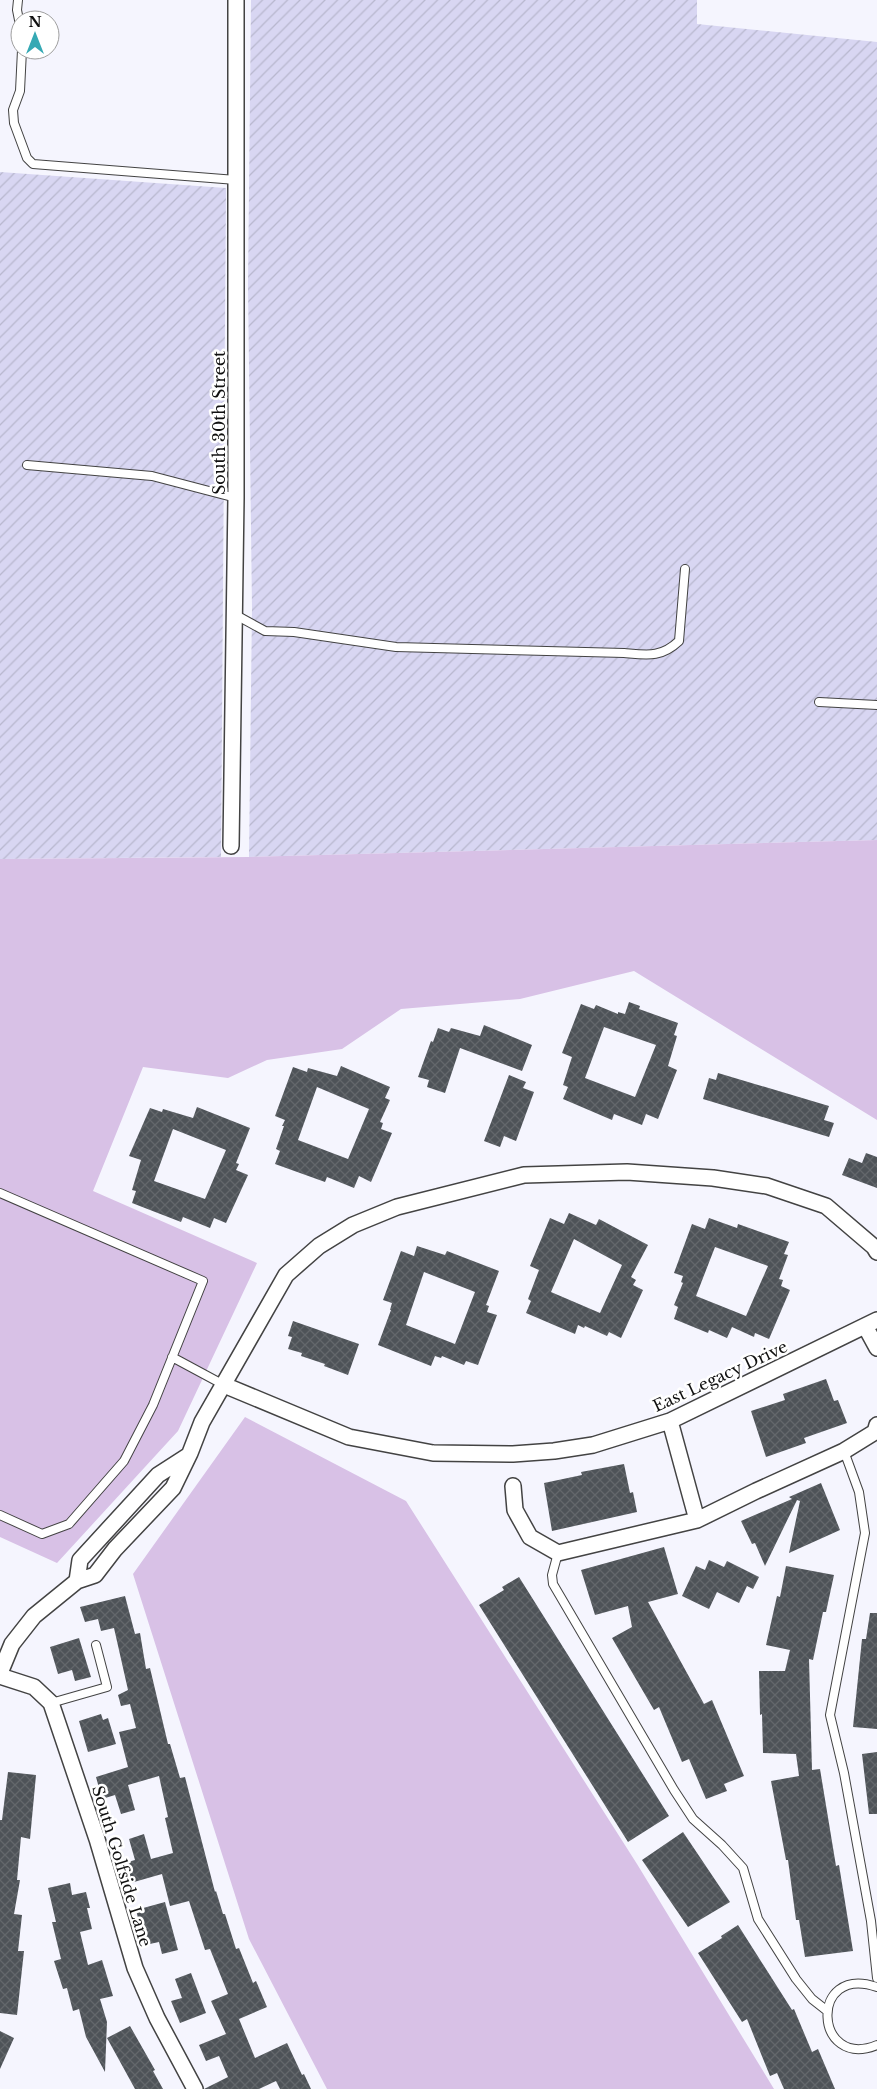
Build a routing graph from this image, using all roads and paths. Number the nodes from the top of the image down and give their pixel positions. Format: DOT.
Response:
graph roads {
  1 [pos="236,0"];
  2 [pos="22,60"];
  3 [pos="236,180"];
  4 [pos="27,465"];
  5 [pos="236,498"];
  6 [pos="685,568"];
  7 [pos="234,614"];
  8 [pos="819,702"];
  9 [pos="877,706"];
  10 [pos="232,846"];
  11 [pos="0,1193"];
  12 [pos="877,1252"];
  13 [pos="871,1323"];
  14 [pos="877,1348"];
  15 [pos="172,1356"];
  16 [pos="224,1386"];
  17 [pos="670,1421"];
  18 [pos="877,1424"];
  19 [pos="844,1451"];
  20 [pos="190,1453"];
  21 [pos="513,1486"];
  22 [pos="126,1508"];
  23 [pos="0,1515"];
  24 [pos="697,1520"];
  25 [pos="142,1521"];
  26 [pos="558,1553"];
  27 [pos="77,1581"];
  28 [pos="96,1646"];
  29 [pos="0,1674"];
  30 [pos="50,1703"];
  31 [pos="877,1978"];
  32 [pos="877,1987"];
  33 [pos="826,2010"];
  34 [pos="877,2045"];
  35 [pos="195,2089"];
  1 -- 3 [label="street, South 30th Street"];
  2 -- 3 [label="lane"];
  3 -- 5 [label="street, South 30th Street"];
  4 -- 5 [label="lane"];
  5 -- 7 [label="street, South 30th Street"];
  6 -- 7 [label="lane"];
  7 -- 10 [label="street, South 30th Street"];
  8 -- 9 [label="lane"];
  11 -- 15 [label="lane"];
  12 -- 16 [label="street"];
  13 -- 14 [label="street"];
  13 -- 17 [label="street, East Legacy Drive"];
  15 -- 16 [label="lane"];
  15 -- 23 [label="lane"];
  16 -- 17 [label="street, East Legacy Drive"];
  16 -- 20 [label="street"];
  17 -- 24 [label="street"];
  18 -- 19 [label="street"];
  19 -- 24 [label="street"];
  19 -- 31 [label="lane"];
  20 -- 22 [label="street"];
  20 -- 25 [label="street"];
  21 -- 26 [label="street"];
  22 -- 25 [label="street"];
  22 -- 27 [label="street"];
  24 -- 26 [label="street"];
  25 -- 27 [label="street"];
  26 -- 33 [label="lane"];
  27 -- 29 [label="street"];
  28 -- 30 [label="lane"];
  29 -- 30 [label="street, South Golfside Lane"];
  30 -- 35 [label="street, South Golfside Lane"];
  32 -- 33 [label="lane"];
  33 -- 34 [label="lane"];
}
